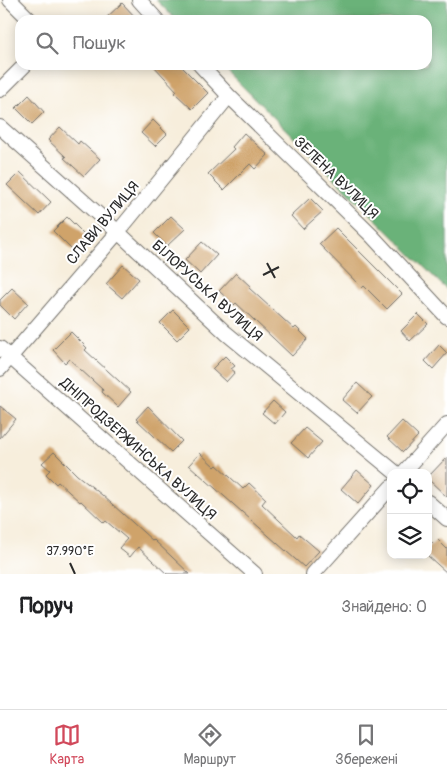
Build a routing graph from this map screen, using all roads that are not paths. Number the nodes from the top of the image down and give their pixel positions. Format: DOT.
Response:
graph roads {
  1 [pos="10,0"];
  2 [pos="139,0"];
  3 [pos="25,15"];
  4 [pos="153,15"];
  5 [pos="20,70"];
  6 [pos="205,70"];
  7 [pos="0,90"];
  8 [pos="229,96"];
  9 [pos="0,127"];
  10 [pos="118,232"];
  11 [pos="447,317"];
  12 [pos="5,353"];
  13 [pos="0,369"];
  14 [pos="447,424"];
  15 [pos="391,469"];
  16 [pos="408,469"];
  17 [pos="387,491"];
  18 [pos="432,506"];
  19 [pos="447,519"];
  20 [pos="255,574"];
  21 [pos="313,574"];
  1 -- 3 [label="street"];
  2 -- 4 [label="street"];
  5 -- 7 [label="street"];
  6 -- 8 [label="street, ЗЕЛЕНА ВУЛИЦЯ"];
  8 -- 10 [label="street, СЛАВИ ВУЛИЦЯ"];
  8 -- 11 [label="street, ЗЕЛЕНА ВУЛИЦЯ"];
  9 -- 10 [label="street, БІЛОРУСЬКА ВУЛИЦЯ"];
  10 -- 12 [label="street, СЛАВИ ВУЛИЦЯ"];
  10 -- 15 [label="street, БІЛОРУСЬКА ВУЛИЦЯ"];
  12 -- 13 [label="street, СЛАВИ ВУЛИЦЯ"];
  12 -- 20 [label="street, ДНІПРОДЗЕРЖИНСЬКА ВУЛИЦЯ"];
  14 -- 16 [label="street"];
  17 -- 21 [label="street"];
  18 -- 19 [label="street"];
}
